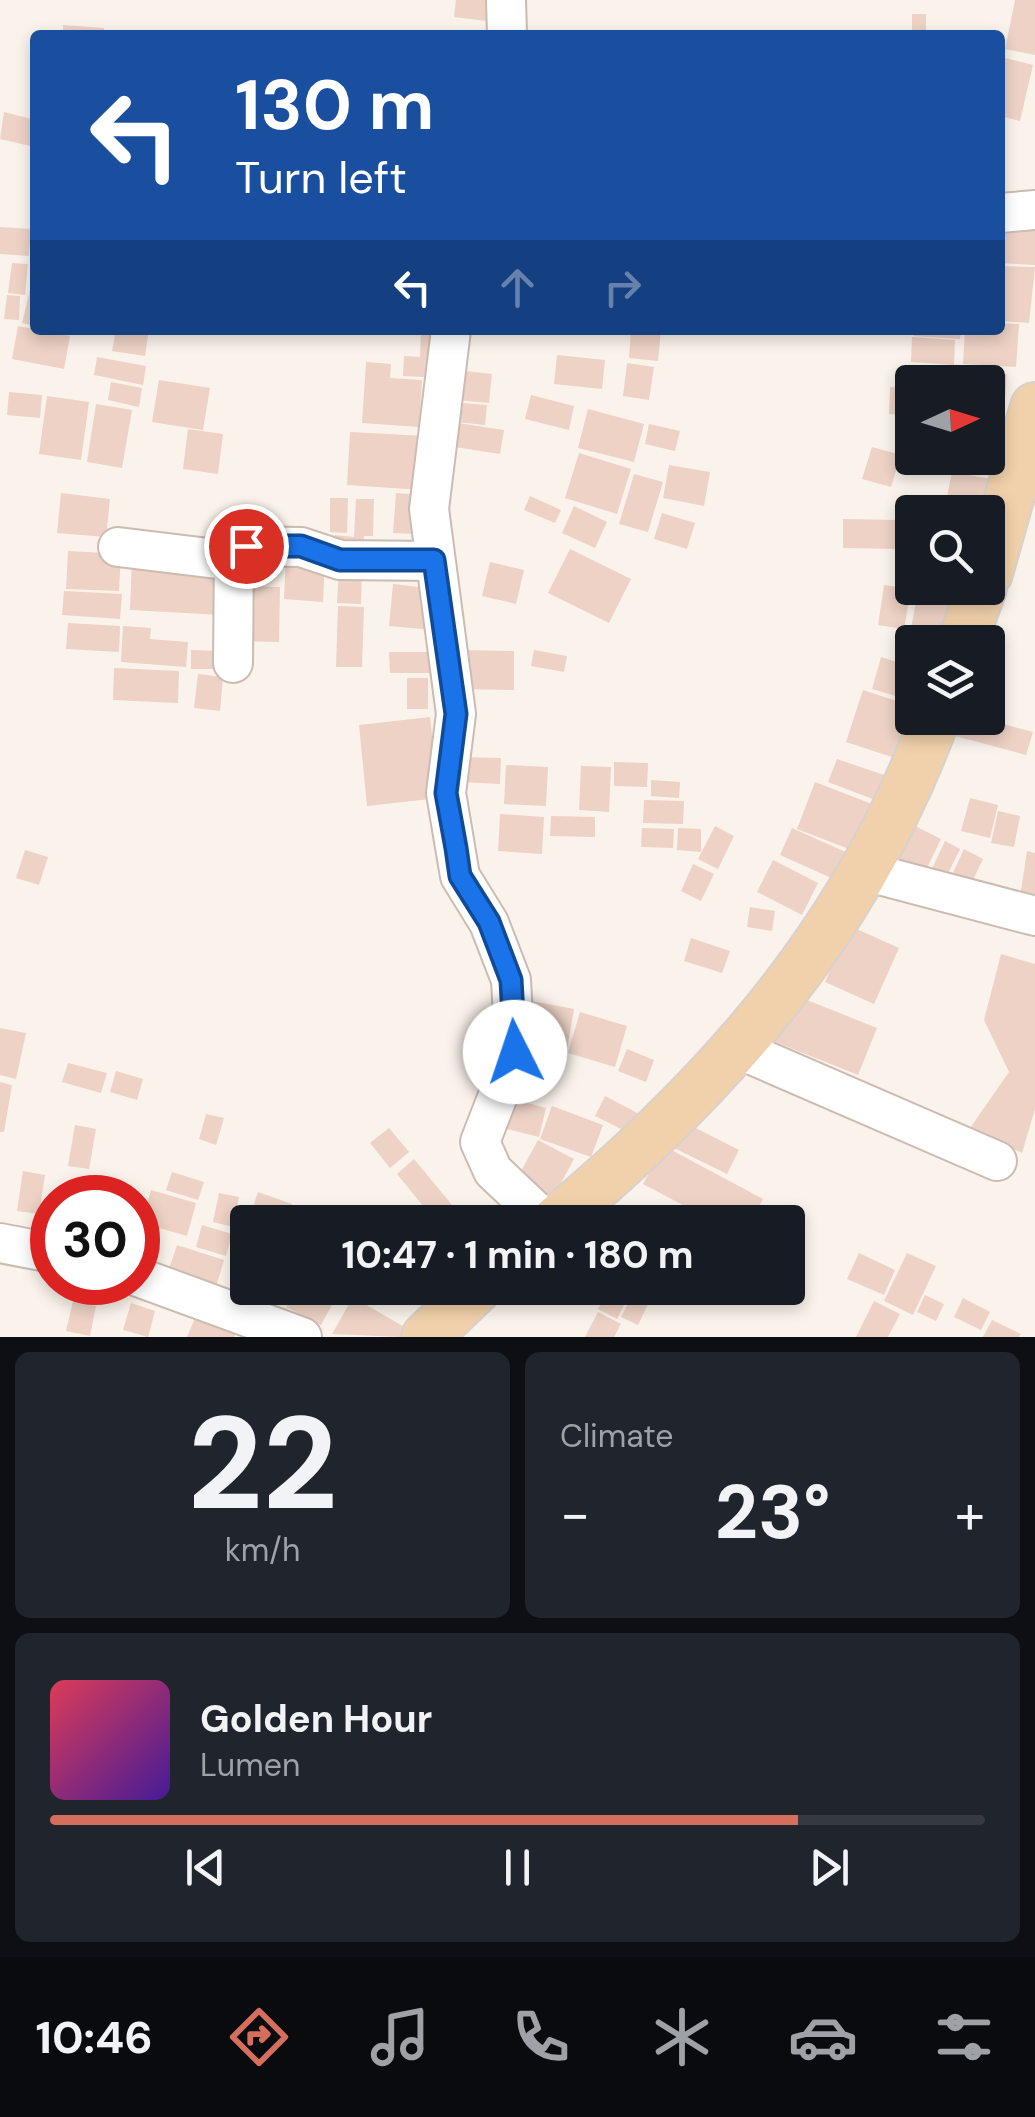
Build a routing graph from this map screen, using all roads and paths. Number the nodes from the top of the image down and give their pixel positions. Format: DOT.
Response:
graph roads {
  1 [pos="506,0"];
  2 [pos="507,30"];
  3 [pos="1035,210"];
  4 [pos="1005,213"];
  5 [pos="451,335"];
  6 [pos="1035,408"];
  7 [pos="1005,513"];
  8 [pos="118,547"];
  9 [pos="234,552"];
  10 [pos="434,560"];
  11 [pos="233,664"];
  12 [pos="929,735"];
  13 [pos="864,871"];
  14 [pos="1035,916"];
  15 [pos="736,1048"];
  16 [pos="997,1162"];
  17 [pos="530,1205"];
  18 [pos="575,1205"];
  19 [pos="0,1242"];
  20 [pos="30,1248"];
  21 [pos="160,1285"];
  22 [pos="459,1305"];
  23 [pos="302,1337"];
  24 [pos="426,1337"];
  1 -- 2 [label="street"];
  3 -- 4 [label="street"];
  5 -- 10 [label="street"];
  6 -- 7 [label="main road"];
  8 -- 9 [label="street"];
  9 -- 10 [label="street"];
  9 -- 11 [label="street"];
  10 -- 17 [label="street"];
  12 -- 13 [label="main road"];
  13 -- 14 [label="street"];
  13 -- 15 [label="main road"];
  15 -- 16 [label="street"];
  15 -- 18 [label="main road"];
  19 -- 20 [label="street"];
  21 -- 23 [label="street"];
  22 -- 24 [label="main road"];
}
